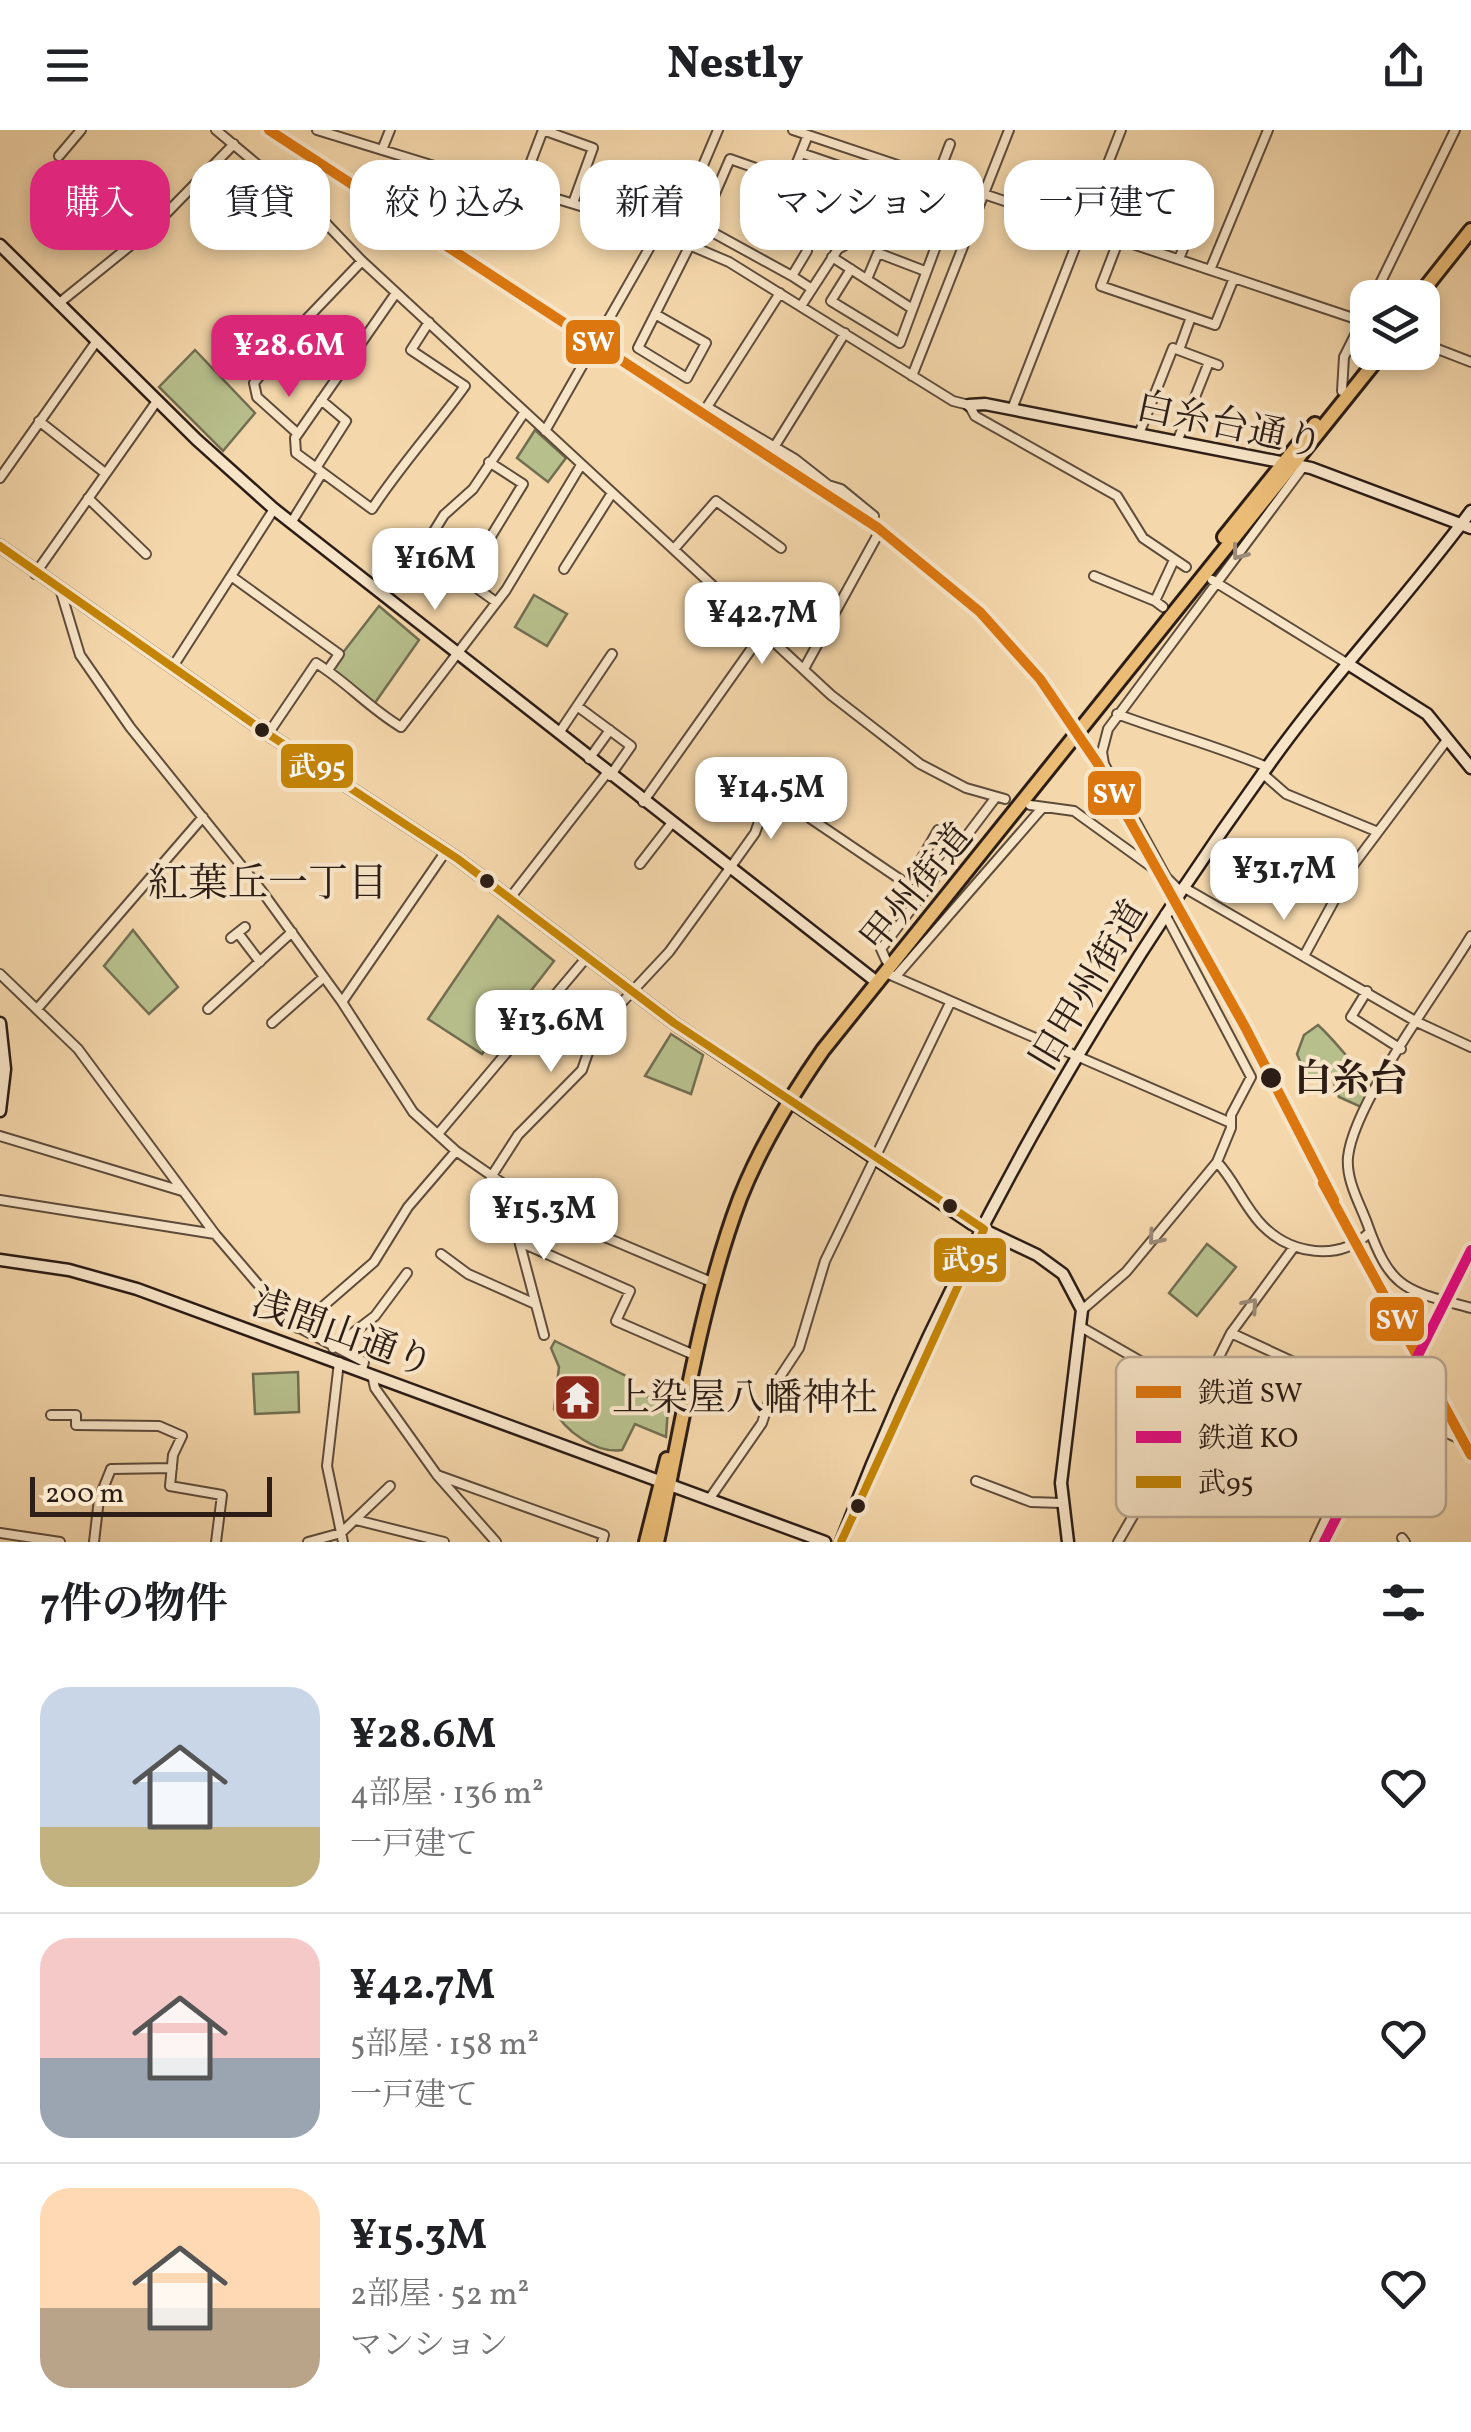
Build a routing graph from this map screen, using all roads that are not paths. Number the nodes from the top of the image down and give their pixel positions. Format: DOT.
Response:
graph roads {
  1 [pos="81,130"];
  2 [pos="216,130"];
  3 [pos="317,130"];
  4 [pos="390,130"];
  5 [pos="543,130"];
  6 [pos="718,130"];
  7 [pos="793,130"];
  8 [pos="1009,130"];
  9 [pos="1121,130"];
  10 [pos="1268,130"];
  11 [pos="1454,130"];
  12 [pos="331,132"];
  13 [pos="808,135"];
  14 [pos="234,144"];
  15 [pos="950,144"];
  16 [pos="382,150"];
  17 [pos="800,154"];
  18 [pos="59,156"];
  19 [pos="415,160"];
  20 [pos="532,160"];
  21 [pos="705,160"];
  22 [pos="798,160"];
  23 [pos="819,160"];
  24 [pos="883,160"];
  25 [pos="944,160"];
  26 [pos="1109,160"];
  27 [pos="740,163"];
  28 [pos="984,194"];
  29 [pos="560,199"];
  30 [pos="1004,201"];
  31 [pos="573,203"];
  32 [pos="580,205"];
  33 [pos="1471,230"];
  34 [pos="1471,242"];
  35 [pos="0,245"];
  36 [pos="740,247"];
  37 [pos="648,250"];
  38 [pos="687,250"];
  39 [pos="699,250"];
  40 [pos="745,250"];
  41 [pos="806,250"];
  42 [pos="842,250"];
  43 [pos="934,250"];
  44 [pos="962,250"];
  45 [pos="1075,250"];
  46 [pos="1115,250"];
  47 [pos="1152,250"];
  48 [pos="1183,250"];
  49 [pos="832,257"];
  50 [pos="1179,259"];
  51 [pos="362,261"];
  52 [pos="851,269"];
  53 [pos="1210,270"];
  54 [pos="925,271"];
  55 [pos="792,276"];
  56 [pos="1234,278"];
  57 [pos="867,279"];
  58 [pos="1382,280"];
  59 [pos="1431,280"];
  60 [pos="1440,281"];
  61 [pos="812,289"];
  62 [pos="396,293"];
  63 [pos="780,293"];
  64 [pos="58,304"];
  65 [pos="801,306"];
  66 [pos="912,308"];
  67 [pos="655,314"];
  68 [pos="1191,317"];
  69 [pos="1350,317"];
  70 [pos="429,322"];
  71 [pos="845,333"];
  72 [pos="96,342"];
  73 [pos="1350,346"];
  74 [pos="1180,350"];
  75 [pos="1440,350"];
  76 [pos="464,356"];
  77 [pos="1471,362"];
  78 [pos="1356,370"];
  79 [pos="1369,370"];
  80 [pos="912,376"];
  81 [pos="451,377"];
  82 [pos="1341,385"];
  83 [pos="321,400"];
  84 [pos="157,401"];
  85 [pos="969,405"];
  86 [pos="1012,409"];
  87 [pos="524,413"];
  88 [pos="40,421"];
  89 [pos="545,431"];
  90 [pos="297,433"];
  91 [pos="1138,434"];
  92 [pos="1176,442"];
  93 [pos="773,449"];
  94 [pos="489,462"];
  95 [pos="581,465"];
  96 [pos="1293,466"];
  97 [pos="319,471"];
  98 [pos="106,473"];
  99 [pos="0,478"];
  100 [pos="612,492"];
  101 [pos="88,498"];
  102 [pos="274,509"];
  103 [pos="1471,511"];
  104 [pos="874,516"];
  105 [pos="291,523"];
  106 [pos="1467,526"];
  107 [pos="877,536"];
  108 [pos="0,546"];
  109 [pos="674,548"];
  110 [pos="781,548"];
  111 [pos="146,554"];
  112 [pos="1174,560"];
  113 [pos="1186,567"];
  114 [pos="564,568"];
  115 [pos="35,574"];
  116 [pos="230,576"];
  117 [pos="1094,576"];
  118 [pos="465,579"];
  119 [pos="1214,582"];
  120 [pos="61,592"];
  121 [pos="496,602"];
  122 [pos="764,632"];
  123 [pos="612,654"];
  124 [pos="457,657"];
  125 [pos="1348,664"];
  126 [pos="805,667"];
  127 [pos="172,668"];
  128 [pos="328,670"];
  129 [pos="577,706"];
  130 [pos="1117,714"];
  131 [pos="610,730"];
  132 [pos="268,734"];
  133 [pos="558,734"];
  134 [pos="1447,740"];
  135 [pos="589,759"];
  136 [pos="1471,768"];
  137 [pos="1264,770"];
  138 [pos="608,774"];
  139 [pos="643,802"];
  140 [pos="1030,805"];
  141 [pos="1043,807"];
  142 [pos="204,817"];
  143 [pos="671,824"];
  144 [pos="1378,832"];
  145 [pos="962,843"];
  146 [pos="446,851"];
  147 [pos="640,864"];
  148 [pos="730,868"];
  149 [pos="1166,877"];
  150 [pos="1182,889"];
  151 [pos="510,898"];
  152 [pos="1165,914"];
  153 [pos="292,932"];
  154 [pos="238,933"];
  155 [pos="1471,936"];
  156 [pos="1304,956"];
  157 [pos="587,957"];
  158 [pos="260,962"];
  159 [pos="884,973"];
  160 [pos="0,974"];
  161 [pos="324,977"];
  162 [pos="1367,991"];
  163 [pos="632,992"];
  164 [pos="342,1002"];
  165 [pos="950,1003"];
  166 [pos="37,1009"];
  167 [pos="208,1009"];
  168 [pos="1417,1022"];
  169 [pos="0,1023"];
  170 [pos="272,1023"];
  171 [pos="1471,1047"];
  172 [pos="1401,1048"];
  173 [pos="1076,1056"];
  174 [pos="785,1098"];
  175 [pos="0,1111"];
  176 [pos="1231,1123"];
  177 [pos="438,1134"];
  178 [pos="0,1136"];
  179 [pos="456,1151"];
  180 [pos="875,1159"];
  181 [pos="1217,1162"];
  182 [pos="491,1176"];
  183 [pos="510,1190"];
  184 [pos="185,1192"];
  185 [pos="0,1200"];
  186 [pos="984,1228"];
  187 [pos="215,1234"];
  188 [pos="1369,1234"];
  189 [pos="520,1242"];
  190 [pos="1294,1247"];
  191 [pos="441,1254"];
  192 [pos="0,1260"];
  193 [pos="407,1273"];
  194 [pos="709,1281"];
  195 [pos="533,1302"];
  196 [pos="1471,1308"];
  197 [pos="1082,1310"];
  198 [pos="1081,1327"];
  199 [pos="298,1328"];
  200 [pos="1231,1333"];
  201 [pos="544,1335"];
  202 [pos="333,1348"];
  203 [pos="692,1354"];
  204 [pos="1133,1357"];
  205 [pos="1219,1357"];
  206 [pos="1284,1357"];
  207 [pos="339,1362"];
  208 [pos="367,1372"];
  209 [pos="51,1415"];
  210 [pos="1446,1432"];
  211 [pos="1471,1444"];
  212 [pos="172,1468"];
  213 [pos="437,1475"];
  214 [pos="666,1480"];
  215 [pos="976,1481"];
  216 [pos="390,1486"];
  217 [pos="710,1498"];
  218 [pos="1060,1503"];
  219 [pos="1132,1517"];
  220 [pos="1327,1517"];
  221 [pos="356,1520"];
  222 [pos="0,1532"];
  223 [pos="342,1538"];
  224 [pos="60,1542"];
  225 [pos="94,1542"];
  226 [pos="216,1542"];
  227 [pos="308,1542"];
  228 [pos="444,1542"];
  229 [pos="496,1542"];
  230 [pos="602,1542"];
  231 [pos="646,1542"];
  232 [pos="657,1542"];
  233 [pos="825,1542"];
  234 [pos="841,1542"];
  235 [pos="1068,1542"];
  236 [pos="1118,1542"];
  237 [pos="1315,1542"];
  1 -- 18 [label="street"];
  2 -- 14 [label="street"];
  3 -- 12 [label="street"];
  4 -- 16 [label="street"];
  5 -- 20 [label="street"];
  5 -- 31 [label="street"];
  6 -- 21 [label="street"];
  7 -- 13 [label="street"];
  8 -- 28 [label="street"];
  9 -- 26 [label="street"];
  10 -- 53 [label="street"];
  11 -- 58 [label="street"];
  12 -- 16 [label="street"];
  13 -- 17 [label="street"];
  13 -- 24 [label="street"];
  14 -- 51 [label="street"];
  14 -- 64 [label="street"];
  15 -- 25 [label="street"];
  16 -- 19 [label="street"];
  17 -- 22 [label="street"];
  17 -- 23 [label="street"];
  27 -- 36 [label="street"];
  28 -- 30 [label="street"];
  29 -- 31 [label="street"];
  31 -- 32 [label="street"];
  33 -- 59 [label="highway"];
  34 -- 60 [label="highway"];
  35 -- 64 [label="street"];
  37 -- 89 [label="street"];
  38 -- 67 [label="street"];
  39 -- 63 [label="street"];
  40 -- 55 [label="street"];
  41 -- 55 [label="street"];
  42 -- 49 [label="street"];
  43 -- 54 [label="street"];
  44 -- 80 [label="street"];
  45 -- 86 [label="street"];
  46 -- 68 [label="street"];
  47 -- 50 [label="street"];
  48 -- 50 [label="street"];
  49 -- 52 [label="street"];
  49 -- 61 [label="street"];
  50 -- 53 [label="street"];
  51 -- 62 [label="street"];
  51 -- 90 [label="street"];
  52 -- 57 [label="street"];
  52 -- 66 [label="street"];
  53 -- 56 [label="street"];
  54 -- 57 [label="street"];
  54 -- 66 [label="street"];
  55 -- 61 [label="street"];
  56 -- 68 [label="street"];
  56 -- 69 [label="street"];
  57 -- 66 [label="street"];
  61 -- 65 [label="street"];
  62 -- 70 [label="street"];
  62 -- 83 [label="street"];
  63 -- 65 [label="street"];
  63 -- 93 [label="street"];
  64 -- 72 [label="street"];
  65 -- 71 [label="street"];
  67 -- 67 [label="street"];
  68 -- 74 [label="street"];
  70 -- 76 [label="street"];
  70 -- 81 [label="street"];
  71 -- 80 [label="street"];
  71 -- 93 [label="street"];
  72 -- 84 [label="street"];
  72 -- 88 [label="street"];
  73 -- 82 [label="street"];
  74 -- 91 [label="street"];
  74 -- 92 [label="street"];
  75 -- 77 [label="street"];
  76 -- 81 [label="street"];
  76 -- 87 [label="street"];
  78 -- 82 [label="highway, 甲州街道"];
  79 -- 96 [label="highway, 甲州街道"];
  80 -- 85 [label="street"];
  81 -- 97 [label="street"];
  82 -- 96 [label="highway, 甲州街道"];
  83 -- 90 [label="street"];
  83 -- 97 [label="street"];
  84 -- 98 [label="street"];
  84 -- 102 [label="street"];
  85 -- 86 [label="street, 白糸台通り"];
  85 -- 112 [label="street"];
  86 -- 91 [label="street, 白糸台通り"];
  87 -- 89 [label="street"];
  87 -- 94 [label="street"];
  88 -- 98 [label="street"];
  88 -- 99 [label="street"];
  89 -- 95 [label="street"];
  90 -- 97 [label="street"];
  91 -- 92 [label="street, 白糸台通り"];
  92 -- 96 [label="street, 白糸台通り"];
  93 -- 104 [label="street"];
  94 -- 118 [label="street"];
  94 -- 118 [label="street"];
  95 -- 100 [label="street"];
  95 -- 121 [label="street"];
  96 -- 106 [label="street, 白糸台通り"];
  96 -- 119 [label="street, one-way"];
  96 -- 159 [label="highway, 甲州街道"];
  97 -- 105 [label="street"];
  98 -- 101 [label="street"];
  100 -- 109 [label="street"];
  100 -- 114 [label="street"];
  101 -- 111 [label="street"];
  101 -- 115 [label="street"];
  102 -- 105 [label="street"];
  102 -- 116 [label="street"];
  103 -- 106 [label="street, 旧甲州街道"];
  105 -- 124 [label="street"];
  106 -- 125 [label="street, 旧甲州街道"];
  107 -- 126 [label="street"];
  108 -- 115 [label="street"];
  109 -- 110 [label="street"];
  109 -- 122 [label="street"];
  112 -- 113 [label="street"];
  112 -- 117 [label="street"];
  115 -- 120 [label="street"];
  116 -- 127 [label="street"];
  116 -- 128 [label="street"];
  118 -- 121 [label="street"];
  119 -- 125 [label="street"];
  119 -- 130 [label="street"];
  120 -- 127 [label="street"];
  120 -- 142 [label="street"];
  121 -- 124 [label="street"];
  122 -- 126 [label="street"];
  122 -- 139 [label="street"];
  123 -- 129 [label="street"];
  124 -- 128 [label="street"];
  124 -- 133 [label="street"];
  125 -- 134 [label="street"];
  125 -- 137 [label="street, 旧甲州街道"];
  126 -- 145 [label="street"];
  127 -- 132 [label="street"];
  128 -- 132 [label="street"];
  129 -- 131 [label="street"];
  129 -- 133 [label="street"];
  130 -- 137 [label="street"];
  130 -- 149 [label="street"];
  131 -- 135 [label="street"];
  131 -- 138 [label="street"];
  132 -- 146 [label="street"];
  133 -- 135 [label="street"];
  134 -- 136 [label="street"];
  134 -- 144 [label="street"];
  135 -- 138 [label="street"];
  137 -- 144 [label="street"];
  137 -- 150 [label="street, 旧甲州街道"];
  138 -- 139 [label="street"];
  138 -- 151 [label="street"];
  139 -- 143 [label="street"];
  140 -- 141 [label="street"];
  141 -- 149 [label="street"];
  141 -- 159 [label="street"];
  142 -- 153 [label="street"];
  142 -- 166 [label="street"];
  143 -- 147 [label="street"];
  143 -- 148 [label="street"];
  144 -- 156 [label="street"];
  145 -- 148 [label="street"];
  145 -- 159 [label="street"];
  146 -- 151 [label="street"];
  146 -- 164 [label="street"];
  148 -- 159 [label="street"];
  148 -- 163 [label="street"];
  149 -- 150 [label="street"];
  150 -- 152 [label="street, 旧甲州街道"];
  150 -- 156 [label="street"];
  151 -- 157 [label="street"];
  152 -- 173 [label="street, 旧甲州街道"];
  152 -- 176 [label="street"];
  153 -- 158 [label="street"];
  153 -- 161 [label="street"];
  154 -- 158 [label="street"];
  155 -- 168 [label="street"];
  156 -- 162 [label="street"];
  157 -- 163 [label="street"];
  157 -- 177 [label="street"];
  158 -- 167 [label="street"];
  159 -- 165 [label="street"];
  159 -- 174 [label="highway, 甲州街道"];
  160 -- 166 [label="street"];
  161 -- 164 [label="street"];
  161 -- 170 [label="street"];
  162 -- 168 [label="street"];
  162 -- 172 [label="street"];
  163 -- 174 [label="street"];
  163 -- 182 [label="street"];
  164 -- 177 [label="street"];
  165 -- 173 [label="street"];
  165 -- 180 [label="street"];
  166 -- 184 [label="street"];
  168 -- 171 [label="street"];
  168 -- 172 [label="street"];
  169 -- 175 [label="street"];
  172 -- 188 [label="street"];
  173 -- 176 [label="street"];
  173 -- 186 [label="street, 旧甲州街道"];
  174 -- 180 [label="street"];
  174 -- 194 [label="highway, 甲州街道"];
  174 -- 214 [label="highway, 甲州街道"];
  176 -- 181 [label="street"];
  177 -- 179 [label="street"];
  178 -- 184 [label="street"];
  179 -- 182 [label="street"];
  179 -- 199 [label="street"];
  180 -- 186 [label="street"];
  180 -- 217 [label="street"];
  181 -- 190 [label="street"];
  181 -- 197 [label="street, one-way"];
  182 -- 183 [label="street"];
  183 -- 189 [label="street"];
  183 -- 194 [label="street"];
  184 -- 187 [label="street"];
  185 -- 187 [label="street"];
  186 -- 197 [label="street"];
  186 -- 234 [label="street, 旧甲州街道"];
  187 -- 199 [label="street"];
  188 -- 190 [label="street"];
  188 -- 196 [label="street"];
  189 -- 195 [label="street"];
  189 -- 203 [label="street"];
  200 -- 190 [label="street, one-way"];
  191 -- 195 [label="street"];
  192 -- 207 [label="street, 浅間山通り"];
  193 -- 202 [label="street"];
  194 -- 203 [label="highway, 甲州街道"];
  195 -- 201 [label="street"];
  197 -- 198 [label="street"];
  198 -- 204 [label="street"];
  198 -- 218 [label="street"];
  199 -- 202 [label="street"];
  200 -- 205 [label="street"];
  200 -- 206 [label="street"];
  202 -- 208 [label="street"];
  203 -- 214 [label="highway, 甲州街道"];
  207 -- 208 [label="street, 浅間山通り"];
  207 -- 223 [label="street"];
  208 -- 213 [label="street"];
  208 -- 214 [label="street, 浅間山通り"];
  209 -- 212 [label="street"];
  210 -- 211 [label="street"];
  212 -- 225 [label="street"];
  212 -- 226 [label="street"];
  213 -- 229 [label="street"];
  213 -- 230 [label="street"];
  214 -- 217 [label="street, 浅間山通り"];
  214 -- 231 [label="highway, 甲州街道"];
  214 -- 232 [label="highway, 甲州街道"];
  215 -- 218 [label="street"];
  216 -- 221 [label="street"];
  217 -- 233 [label="street, 浅間山通り"];
  218 -- 235 [label="street"];
  219 -- 236 [label="street"];
  220 -- 237 [label="street"];
  221 -- 223 [label="street"];
  221 -- 228 [label="street"];
  222 -- 224 [label="street"];
  223 -- 227 [label="street"];
}
